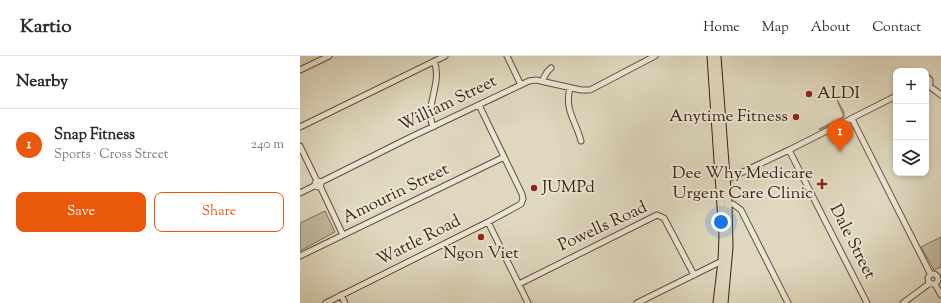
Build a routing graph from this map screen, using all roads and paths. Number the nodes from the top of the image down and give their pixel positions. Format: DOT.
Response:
graph roads {
  1 [pos="329,56"];
  2 [pos="444,56"];
  3 [pos="507,56"];
  4 [pos="655,56"];
  5 [pos="711,56"];
  6 [pos="717,56"];
  7 [pos="434,62"];
  8 [pos="551,68"];
  9 [pos="300,70"];
  10 [pos="542,81"];
  11 [pos="521,85"];
  12 [pos="929,86"];
  13 [pos="570,88"];
  14 [pos="941,95"];
  15 [pos="893,98"];
  16 [pos="479,105"];
  17 [pos="852,119"];
  18 [pos="300,127"];
  19 [pos="433,127"];
  20 [pos="581,141"];
  21 [pos="300,146"];
  22 [pos="789,150"];
  23 [pos="504,157"];
  24 [pos="722,181"];
  25 [pos="318,184"];
  26 [pos="300,193"];
  27 [pos="728,204"];
  28 [pos="488,222"];
  29 [pos="343,235"];
  30 [pos="300,256"];
  31 [pos="722,262"];
  32 [pos="694,275"];
  33 [pos="931,275"];
  34 [pos="939,275"];
  35 [pos="932,283"];
  36 [pos="519,284"];
  37 [pos="341,295"];
  38 [pos="941,295"];
  39 [pos="326,303"];
  40 [pos="345,303"];
  41 [pos="528,303"];
  42 [pos="637,303"];
  43 [pos="718,303"];
  44 [pos="724,303"];
  45 [pos="788,303"];
  46 [pos="867,303"];
  47 [pos="903,303"];
  1 -- 9 [label="street"];
  2 -- 7 [label="street"];
  3 -- 11 [label="street"];
  4 -- 13 [label="street, William Street"];
  5 -- 24 [label="highway"];
  6 -- 24 [label="highway"];
  7 -- 18 [label="street"];
  7 -- 19 [label="street"];
  8 -- 10 [label="street"];
  10 -- 11 [label="street, William Street"];
  10 -- 13 [label="street, William Street"];
  11 -- 16 [label="street, William Street"];
  12 -- 14 [label="street"];
  13 -- 20 [label="street"];
  15 -- 17 [label="street"];
  16 -- 19 [label="street, William Street"];
  16 -- 23 [label="street"];
  17 -- 22 [label="street"];
  17 -- 33 [label="street"];
  19 -- 25 [label="street, William Street"];
  21 -- 25 [label="street"];
  22 -- 24 [label="street"];
  22 -- 46 [label="street, Dale Street"];
  23 -- 28 [label="street, Wattle Road"];
  23 -- 29 [label="street, Amourin Street"];
  24 -- 27 [label="highway"];
  24 -- 31 [label="highway"];
  25 -- 26 [label="street, William Street"];
  25 -- 29 [label="street"];
  27 -- 44 [label="highway"];
  27 -- 45 [label="street"];
  28 -- 36 [label="street"];
  28 -- 37 [label="street, Wattle Road"];
  29 -- 30 [label="street, Amourin Street"];
  31 -- 32 [label="street"];
  31 -- 43 [label="highway"];
  32 -- 36 [label="street, Powells Road"];
  32 -- 42 [label="street"];
  33 -- 34 [label="street"];
  33 -- 35 [label="street"];
  34 -- 35 [label="street"];
  35 -- 38 [label="street"];
  35 -- 47 [label="street"];
  36 -- 41 [label="street"];
  37 -- 39 [label="street, Wattle Road"];
  37 -- 40 [label="street"];
}
